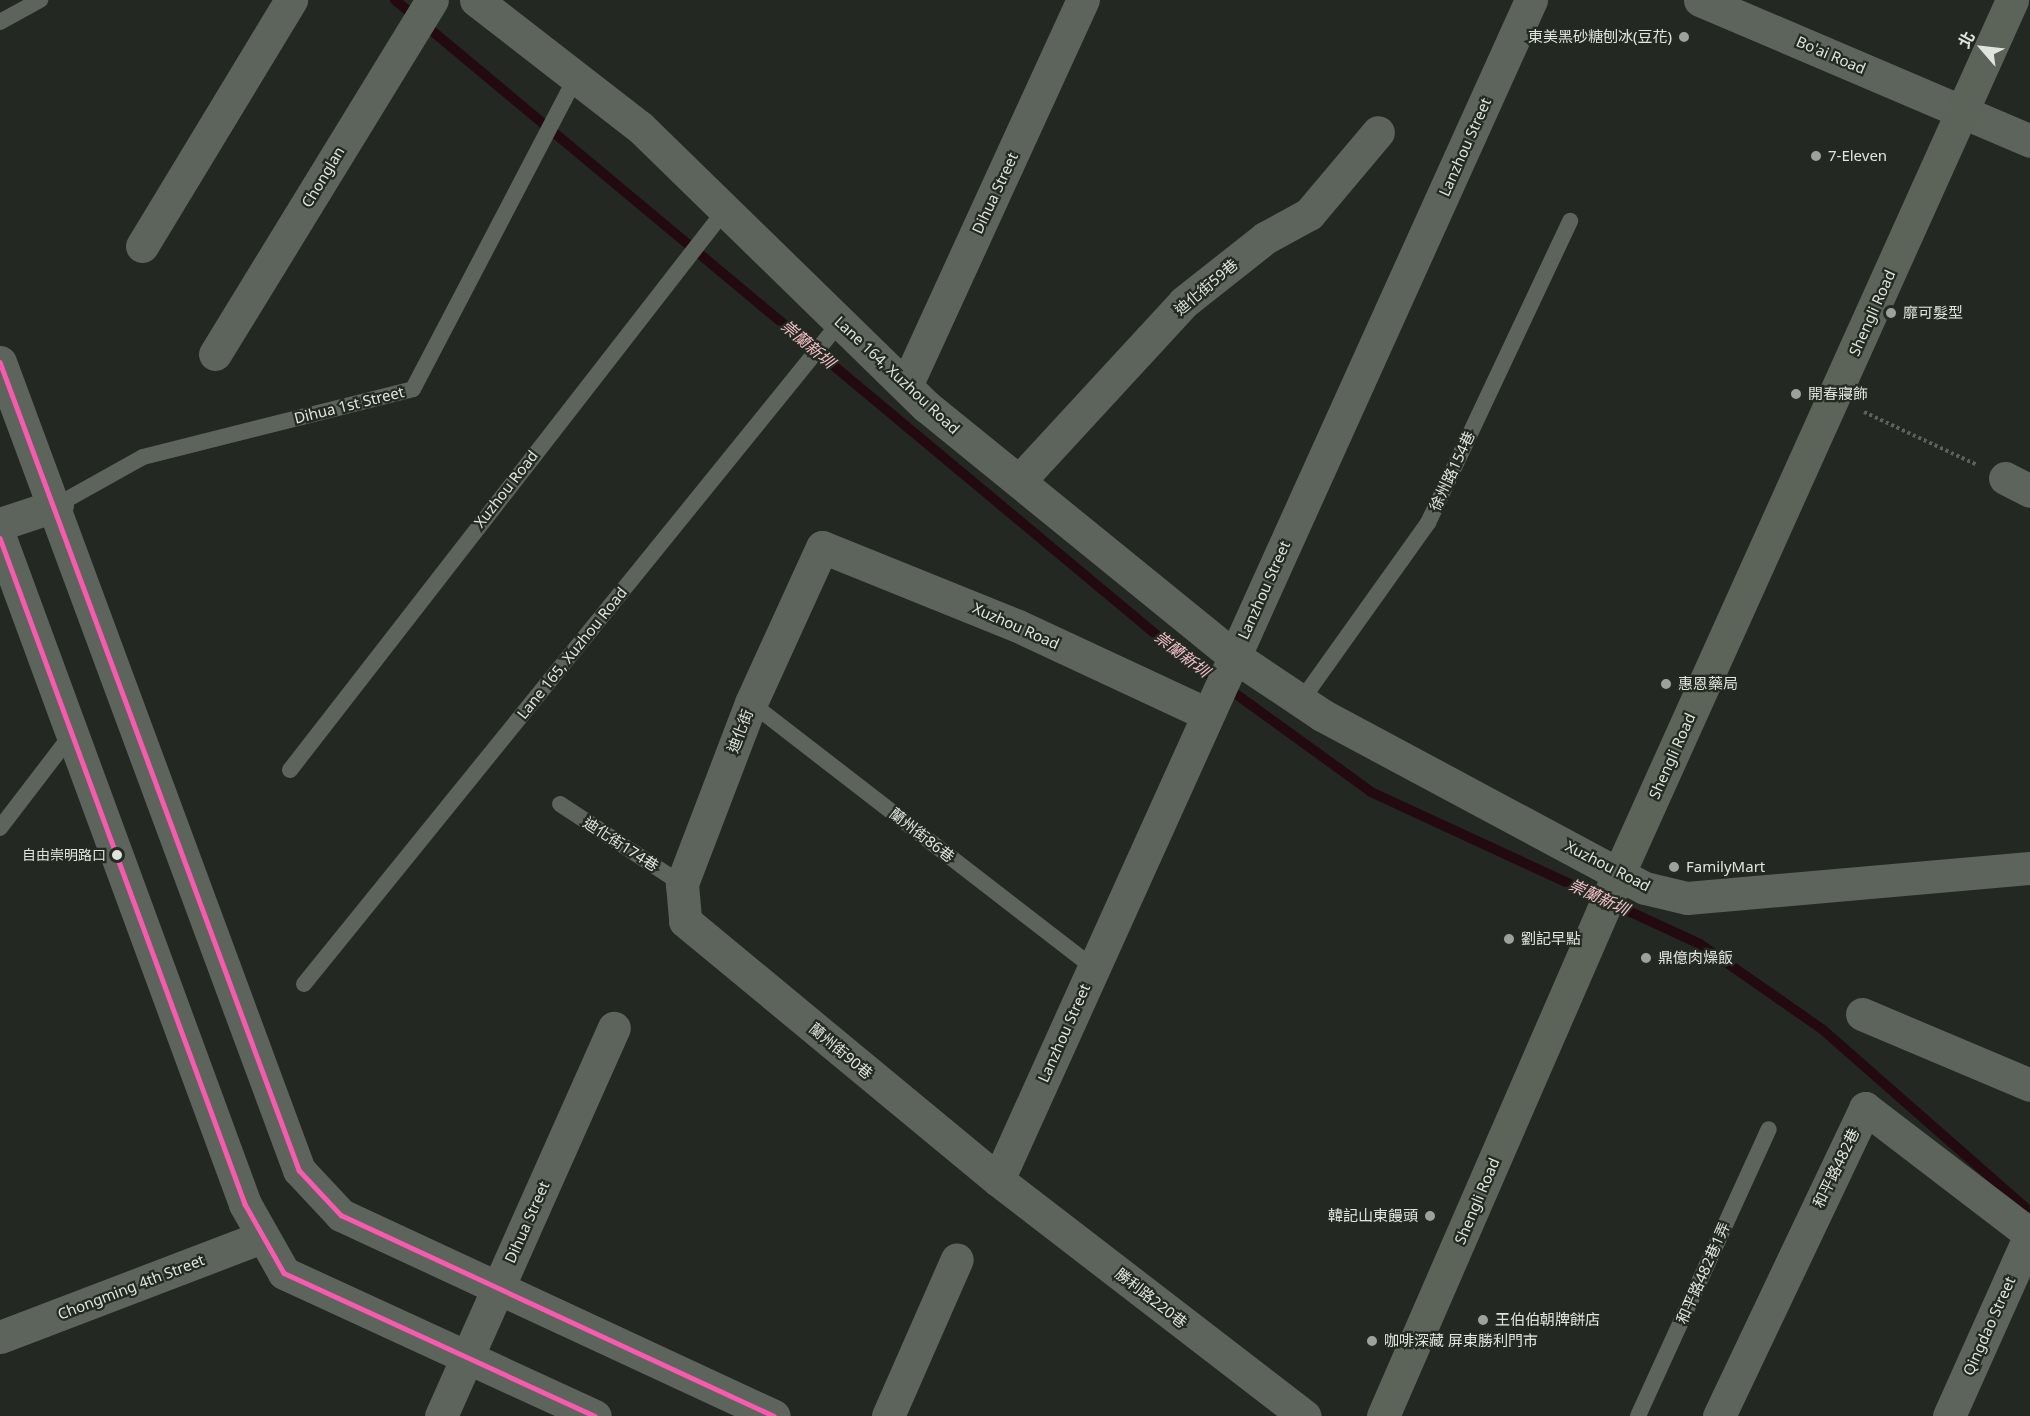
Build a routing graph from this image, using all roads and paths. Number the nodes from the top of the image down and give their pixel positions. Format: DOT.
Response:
graph roads {
  1 [pos="40,0"];
  2 [pos="291,0"];
  3 [pos="476,0"];
  4 [pos="1083,0"];
  5 [pos="1531,0"];
  6 [pos="1700,0"];
  7 [pos="2012,0"];
  8 [pos="430,3"];
  9 [pos="0,22"];
  10 [pos="576,77"];
  11 [pos="1962,110"];
  12 [pos="1378,132"];
  13 [pos="2030,141"];
  14 [pos="1570,221"];
  15 [pos="715,222"];
  16 [pos="142,246"];
  17 [pos="834,330"];
  18 [pos="215,354"];
  19 [pos="0,362"];
  20 [pos="906,386"];
  21 [pos="1835,398"];
  22 [pos="1019,481"];
  23 [pos="2017,484"];
  24 [pos="57,505"];
  25 [pos="0,524"];
  26 [pos="0,538"];
  27 [pos="822,547"];
  28 [pos="1231,662"];
  29 [pos="1301,701"];
  30 [pos="751,703"];
  31 [pos="1211,706"];
  32 [pos="71,735"];
  33 [pos="290,770"];
  34 [pos="560,804"];
  35 [pos="0,828"];
  36 [pos="2030,868"];
  37 [pos="1616,879"];
  38 [pos="682,884"];
  39 [pos="685,921"];
  40 [pos="1093,967"];
  41 [pos="304,984"];
  42 [pos="1862,1014"];
  43 [pos="614,1028"];
  44 [pos="2030,1085"];
  45 [pos="1769,1130"];
  46 [pos="998,1180"];
  47 [pos="2030,1234"];
  48 [pos="262,1238"];
  49 [pos="957,1259"];
  50 [pos="496,1291"];
  51 [pos="0,1337"];
  52 [pos="466,1360"];
  53 [pos="441,1416"];
  54 [pos="595,1416"];
  55 [pos="774,1416"];
  56 [pos="888,1416"];
  57 [pos="1305,1416"];
  58 [pos="1383,1416"];
  59 [pos="1638,1416"];
  60 [pos="1719,1416"];
  61 [pos="1949,1416"];
  1 -- 9 [label="lane"];
  2 -- 16 [label="street"];
  3 -- 10 [label="street, Lane 164, Xuzhou Road"];
  4 -- 20 [label="street, Dihua Street"];
  5 -- 28 [label="street, Lanzhou Street"];
  6 -- 11 [label="street, Bo'ai Road"];
  7 -- 11 [label="main road, Shengli Road"];
  8 -- 18 [label="street, Chonglan"];
  10 -- 15 [label="street, Lane 164, Xuzhou Road"];
  10 -- 24 [label="lane, Dihua 1st Street"];
  11 -- 13 [label="street, Bo'ai Road"];
  11 -- 21 [label="main road, Shengli Road"];
  12 -- 22 [label="street, 迪化街59巷"];
  14 -- 29 [label="lane, 徐州路154巷"];
  15 -- 17 [label="street, Lane 164, Xuzhou Road"];
  15 -- 33 [label="lane, Xuzhou Road"];
  17 -- 20 [label="street, Lane 164, Xuzhou Road"];
  17 -- 41 [label="lane, Lane 165, Xuzhou Road"];
  19 -- 24 [label="street"];
  20 -- 22 [label="street, Lane 164, Xuzhou Road"];
  21 -- 23 [label="path"];
  21 -- 37 [label="main road, Shengli Road"];
  22 -- 28 [label="street, Lane 164, Xuzhou Road"];
  24 -- 25 [label="street"];
  24 -- 50 [label="street"];
  26 -- 32 [label="street"];
  27 -- 30 [label="street, 迪化街"];
  27 -- 31 [label="street, Xuzhou Road"];
  28 -- 29 [label="street, Xuzhou Road"];
  28 -- 31 [label="street, Lanzhou Street"];
  29 -- 37 [label="street, Xuzhou Road"];
  30 -- 38 [label="street, 迪化街"];
  30 -- 40 [label="lane, 蘭州街86巷"];
  31 -- 40 [label="street, Lanzhou Street"];
  32 -- 35 [label="lane"];
  32 -- 48 [label="street"];
  34 -- 38 [label="lane, 迪化街174巷"];
  36 -- 37 [label="street, Xuzhou Road"];
  37 -- 58 [label="main road, Shengli Road"];
  38 -- 39 [label="street, 迪化街"];
  39 -- 46 [label="street, 蘭州街90巷"];
  40 -- 46 [label="street, Lanzhou Street"];
  42 -- 44 [label="street"];
  43 -- 50 [label="street, Dihua Street"];
  45 -- 59 [label="lane, 和平路482巷1弄"];
  46 -- 57 [label="street, 勝利路220巷"];
  47 -- 60 [label="street, 和平路482巷"];
  47 -- 61 [label="street, Qingdao Street"];
  48 -- 51 [label="street, Chongming 4th Street"];
  48 -- 52 [label="street"];
  49 -- 56 [label="street"];
  50 -- 52 [label="street, Dihua Street"];
  50 -- 55 [label="street"];
  52 -- 53 [label="street, Dihua Street"];
  52 -- 54 [label="street"];
}
